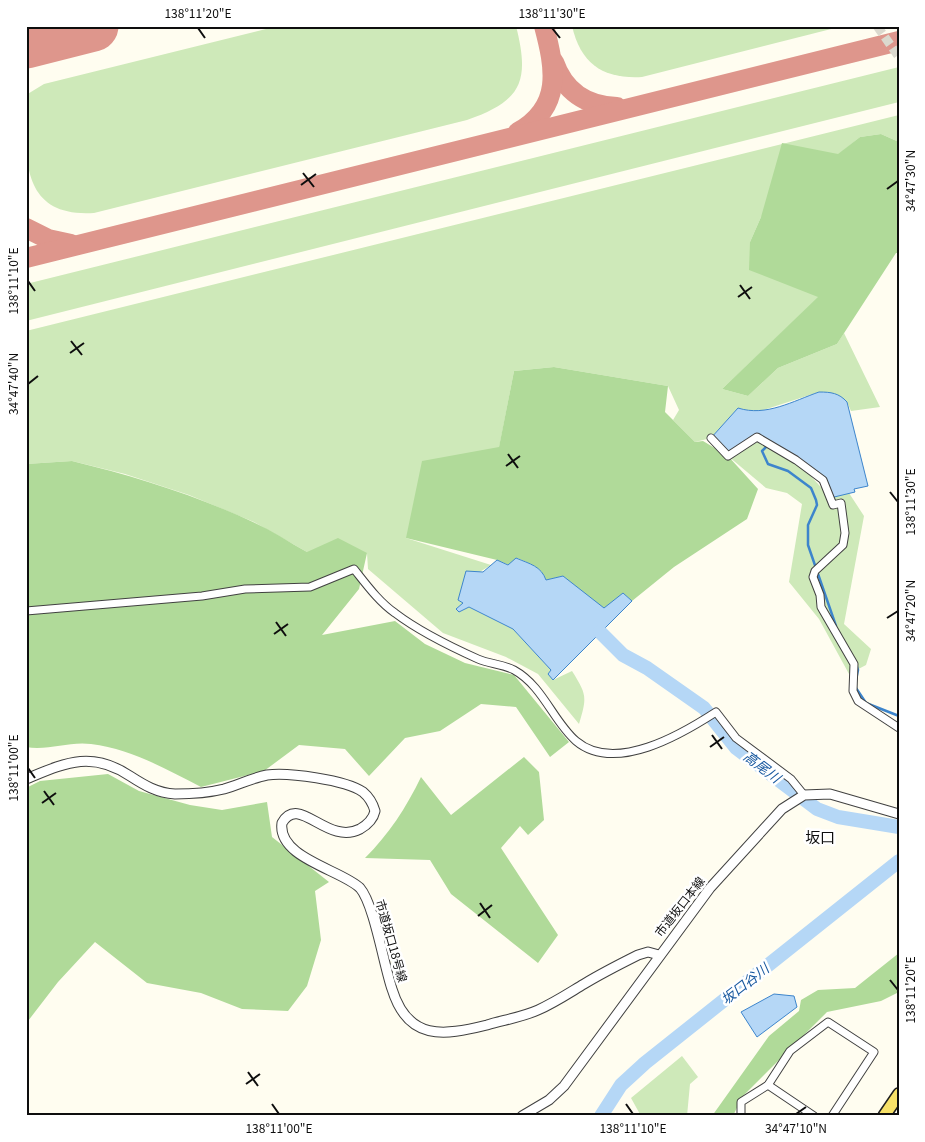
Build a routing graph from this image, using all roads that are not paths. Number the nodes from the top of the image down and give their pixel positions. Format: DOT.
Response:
graph roads {
  1 [pos="710,438"];
  2 [pos="26,611"];
  3 [pos="899,728"];
  4 [pos="27,776"];
  5 [pos="804,795"];
  6 [pos="899,814"];
  7 [pos="659,955"];
  8 [pos="768,1085"];
  9 [pos="899,1094"];
  10 [pos="522,1116"];
  11 [pos="741,1116"];
  12 [pos="814,1116"];
  13 [pos="832,1116"];
  14 [pos="884,1116"];
  1 -- 3 [label="street"];
  2 -- 5 [label="street"];
  4 -- 7 [label="street, 市道坂口18号線"];
  5 -- 6 [label="street, 市道坂口本線"];
  5 -- 7 [label="street, 市道坂口本線"];
  7 -- 10 [label="street, 市道坂口本線"];
  8 -- 11 [label="street"];
  8 -- 12 [label="street"];
  8 -- 13 [label="street"];
  9 -- 14 [label="main road"];
}
